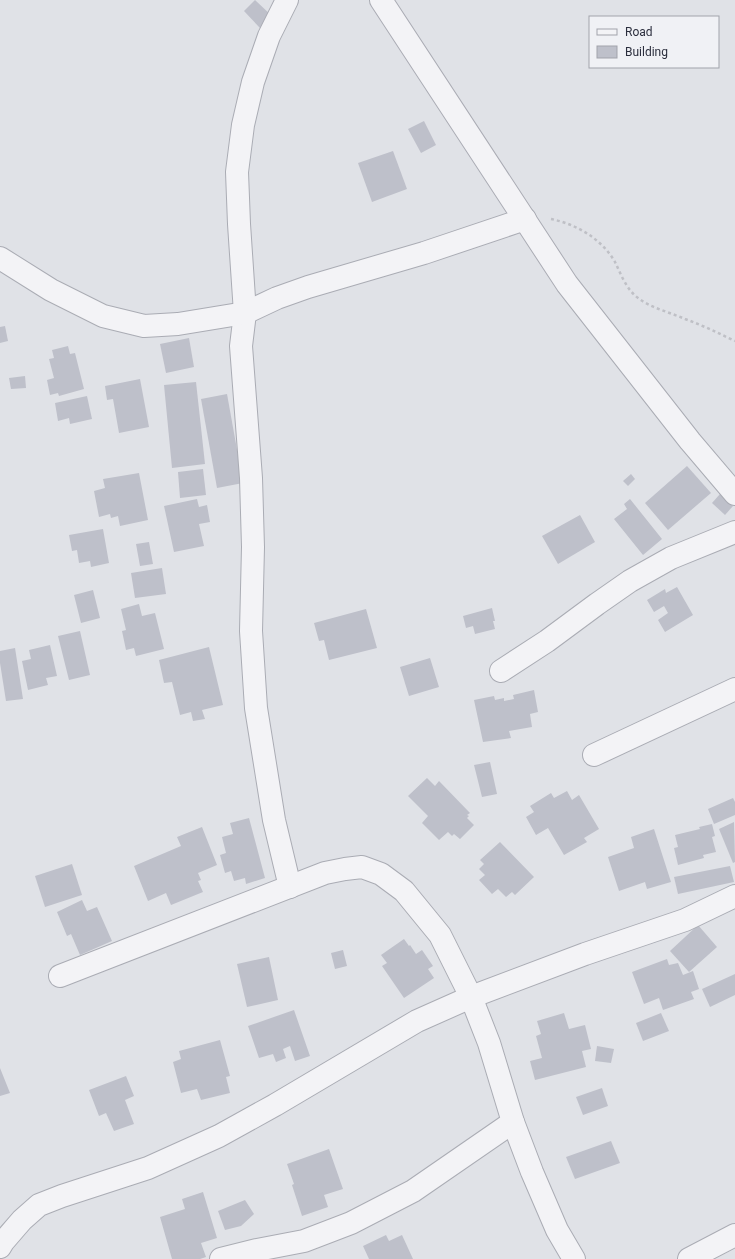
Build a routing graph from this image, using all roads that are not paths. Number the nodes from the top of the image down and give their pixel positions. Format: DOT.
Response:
graph roads {
  1 [pos="287,0"];
  2 [pos="381,0"];
  3 [pos="525,219"];
  4 [pos="0,258"];
  5 [pos="245,313"];
  6 [pos="735,494"];
  7 [pos="735,532"];
  8 [pos="501,671"];
  9 [pos="735,689"];
  10 [pos="594,755"];
  11 [pos="290,887"];
  12 [pos="735,896"];
  13 [pos="60,976"];
  14 [pos="471,997"];
  15 [pos="513,1122"];
  16 [pos="735,1234"];
  17 [pos="0,1247"];
  18 [pos="220,1259"];
  19 [pos="574,1259"];
  20 [pos="689,1259"];
  1 -- 5 [label="street"];
  2 -- 3 [label="street"];
  3 -- 5 [label="street"];
  3 -- 6 [label="street"];
  4 -- 5 [label="street"];
  5 -- 11 [label="street"];
  7 -- 8 [label="street"];
  9 -- 10 [label="street"];
  11 -- 13 [label="street"];
  11 -- 14 [label="street"];
  12 -- 14 [label="street"];
  14 -- 15 [label="street"];
  14 -- 17 [label="street"];
  15 -- 18 [label="street"];
  15 -- 19 [label="street"];
  16 -- 20 [label="street"];
}
